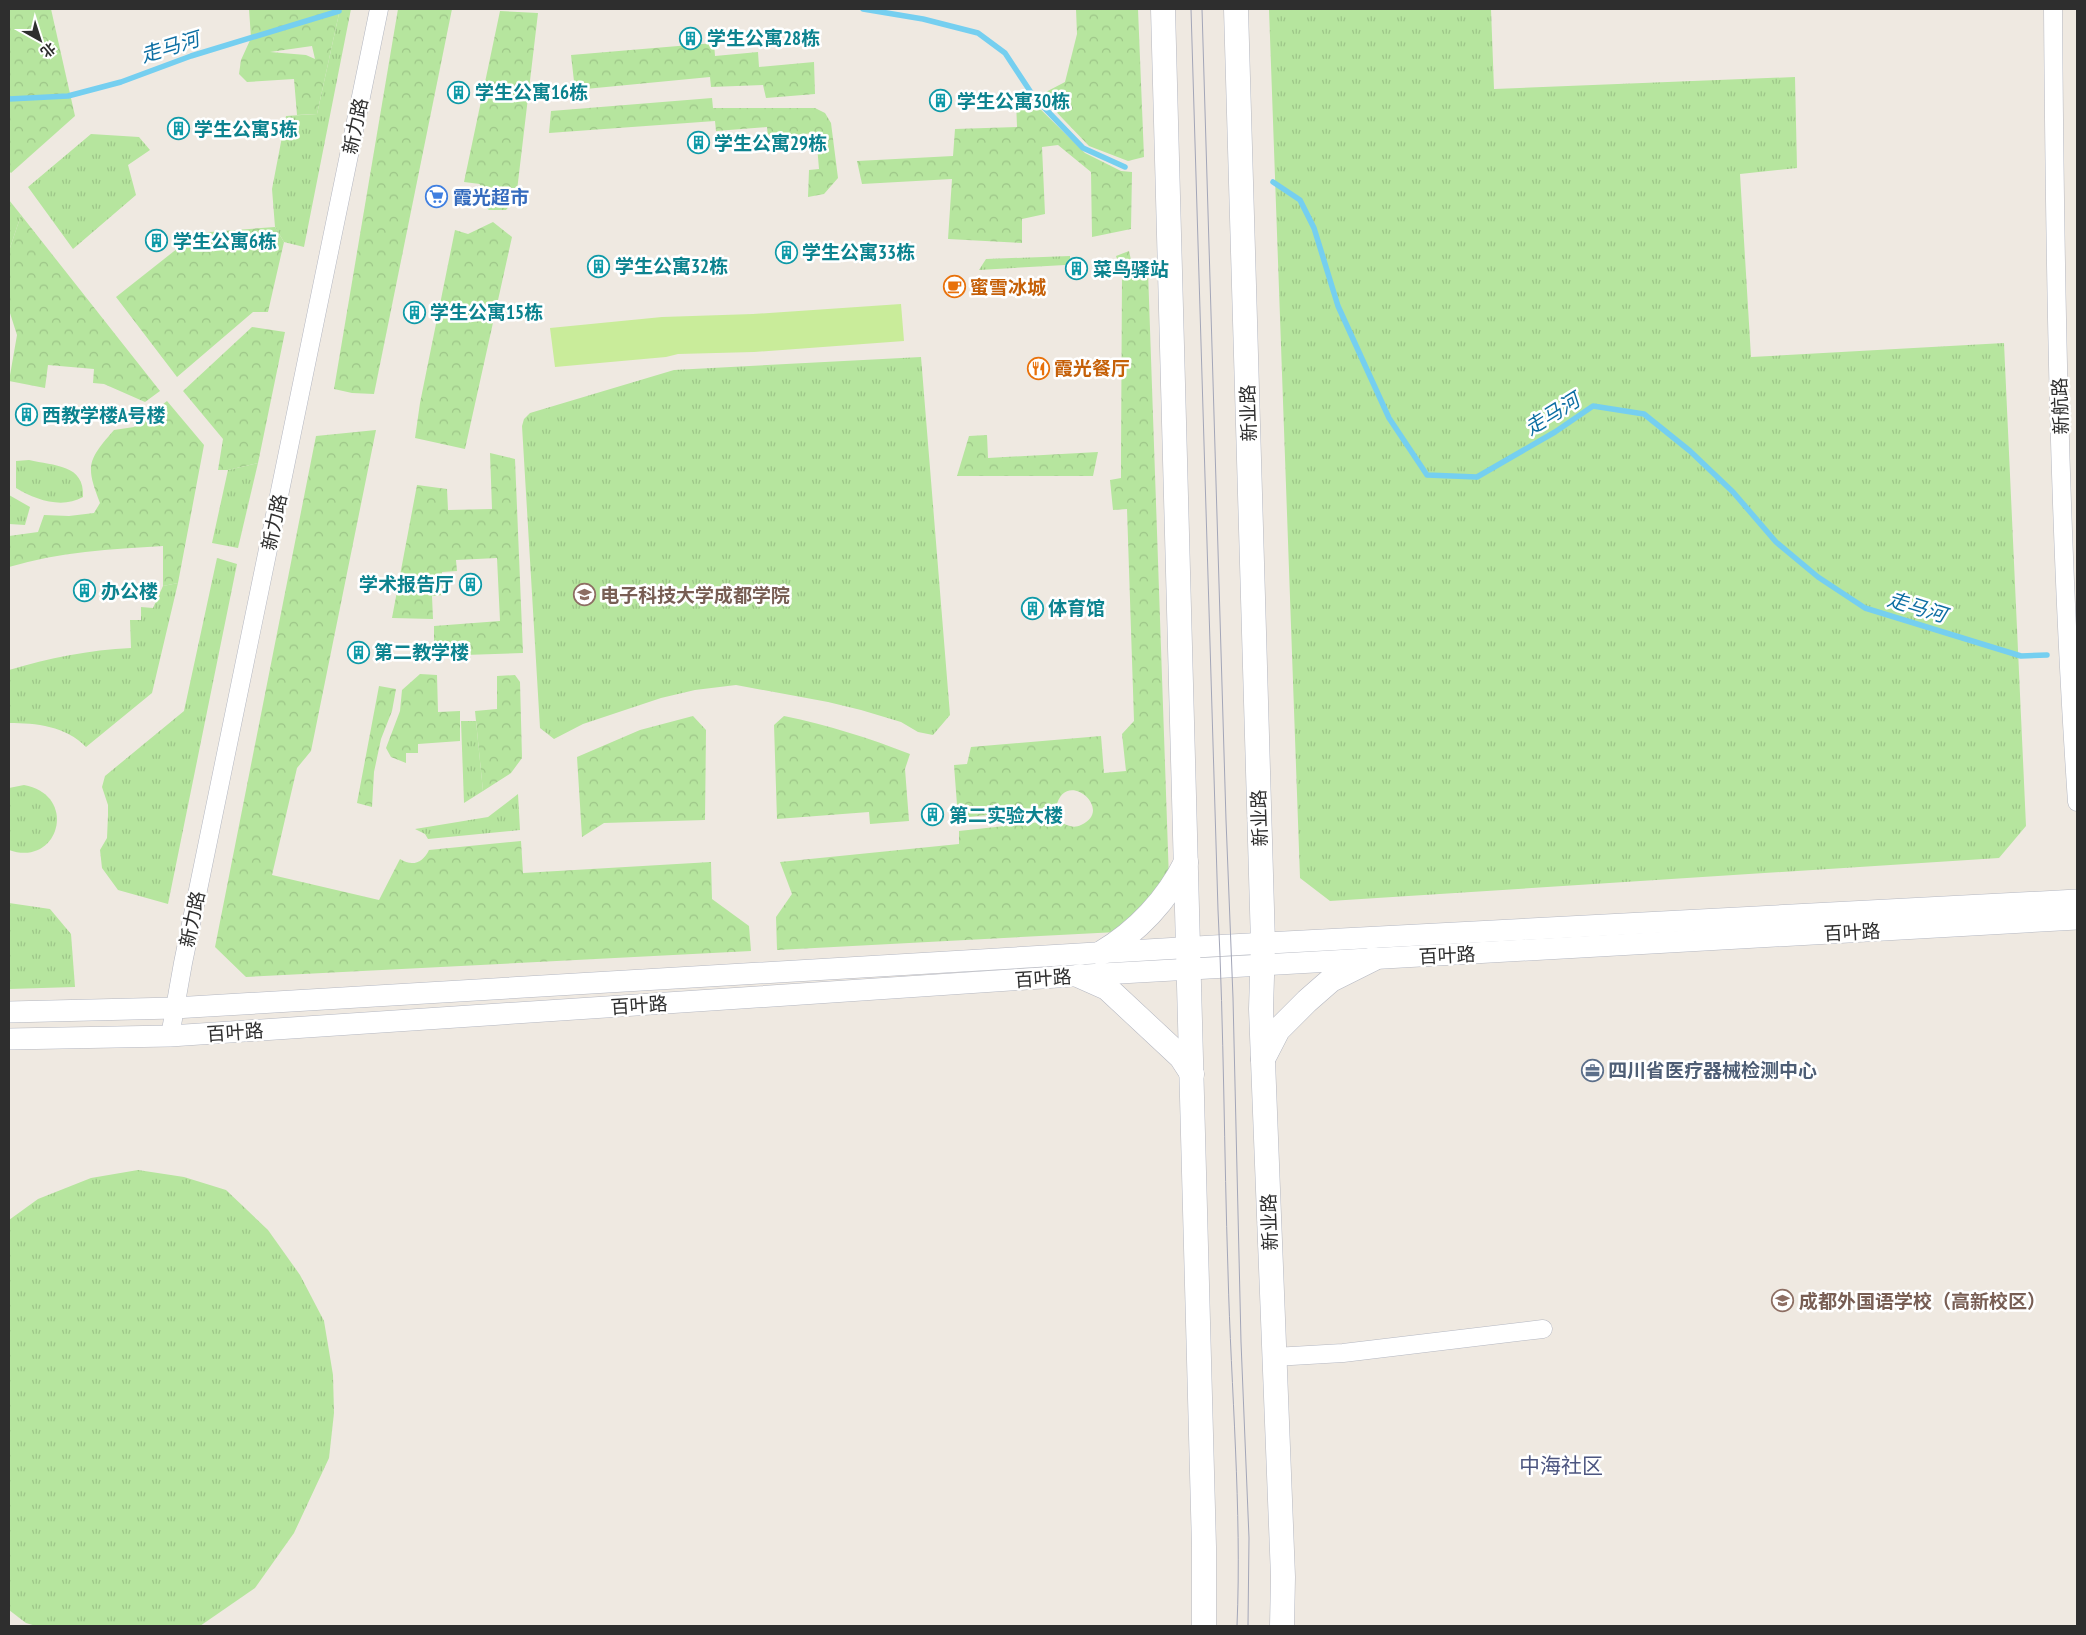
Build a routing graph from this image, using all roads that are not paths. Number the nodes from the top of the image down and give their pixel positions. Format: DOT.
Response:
graph roads {
  1 [pos="379,9"];
  2 [pos="1163,9"];
  3 [pos="1236,9"];
  4 [pos="2053,9"];
  5 [pos="2077,802"];
  6 [pos="1186,862"];
  7 [pos="2077,900"];
  8 [pos="2077,919"];
  9 [pos="1101,953"];
  10 [pos="1263,955"];
  11 [pos="1189,959"];
  12 [pos="1373,959"];
  13 [pos="1080,976"];
  14 [pos="174,1008"];
  15 [pos="9,1012"];
  16 [pos="170,1036"];
  17 [pos="9,1038"];
  18 [pos="1263,1060"];
  19 [pos="1192,1074"];
  20 [pos="1542,1330"];
  21 [pos="1274,1357"];
  22 [pos="1204,1626"];
  23 [pos="1282,1626"];
  1 -- 14 [label="street, 新力路"];
  2 -- 6 [label="main road"];
  3 -- 10 [label="main road, 新业路"];
  4 -- 5 [label="street, 新航路"];
  6 -- 9 [label="main road"];
  6 -- 11 [label="main road"];
  7 -- 10 [label="street, 百叶路"];
  8 -- 12 [label="street, 百叶路"];
  9 -- 11 [label="street, 百叶路"];
  9 -- 14 [label="street, 百叶路"];
  10 -- 11 [label="street, 百叶路"];
  10 -- 12 [label="street, 百叶路"];
  10 -- 18 [label="main road, 新业路"];
  11 -- 13 [label="street, 百叶路"];
  11 -- 19 [label="main road"];
  12 -- 18 [label="main road"];
  13 -- 16 [label="street, 百叶路"];
  13 -- 19 [label="main road"];
  14 -- 15 [label="street, 百叶路"];
  14 -- 16 [label="street, 新力路"];
  16 -- 17 [label="street, 百叶路"];
  18 -- 21 [label="main road, 新业路"];
  19 -- 22 [label="main road"];
  20 -- 21 [label="street"];
  21 -- 23 [label="main road, 新业路"];
}
